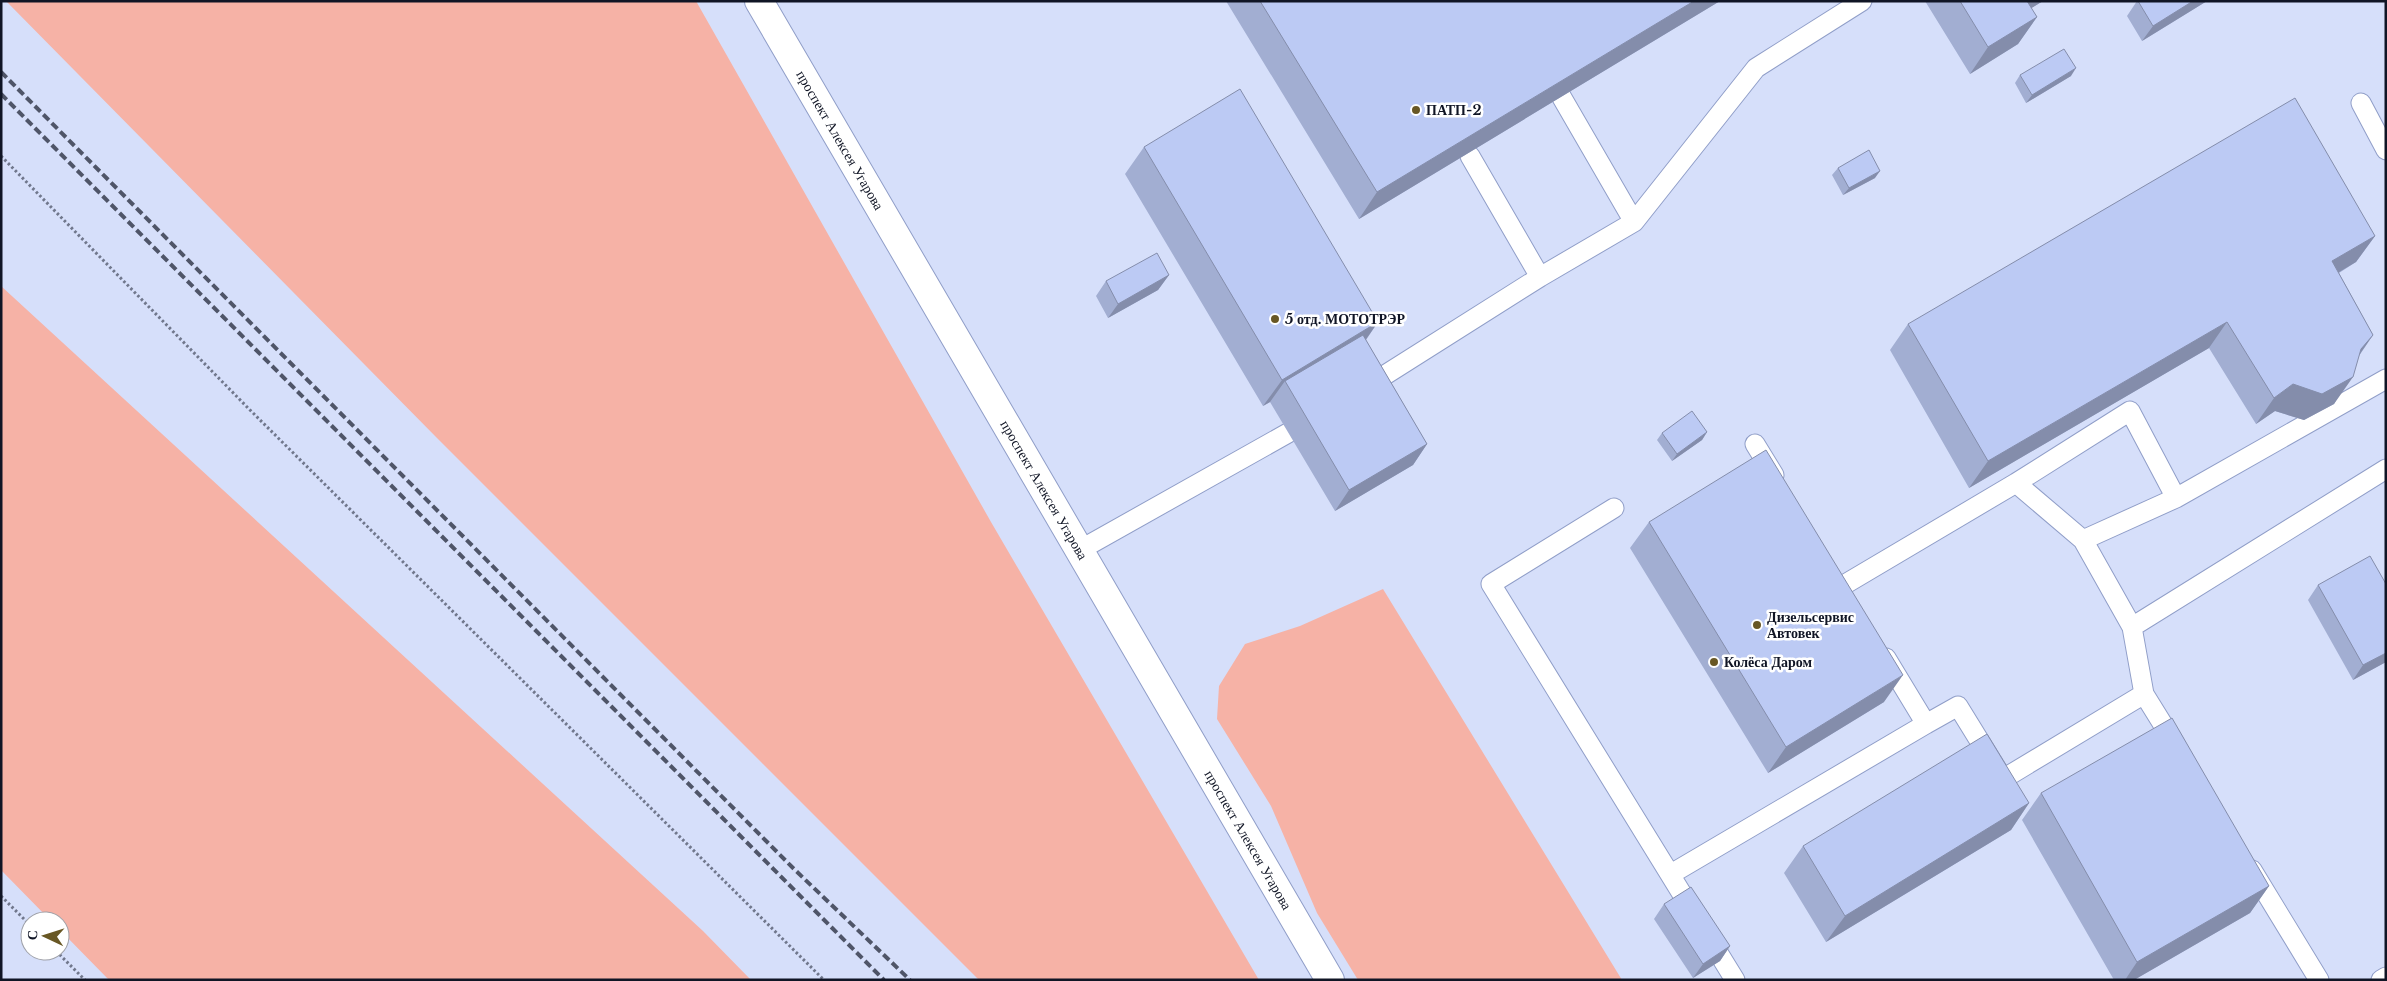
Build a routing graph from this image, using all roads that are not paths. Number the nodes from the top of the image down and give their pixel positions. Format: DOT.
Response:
graph roads {
  1 [pos="759,1"];
  2 [pos="1862,1"];
  3 [pos="1561,96"];
  4 [pos="2361,103"];
  5 [pos="2386,150"];
  6 [pos="1470,156"];
  7 [pos="1634,222"];
  8 [pos="1540,277"];
  9 [pos="2386,379"];
  10 [pos="1366,387"];
  11 [pos="1288,433"];
  12 [pos="1755,444"];
  13 [pos="2386,470"];
  14 [pos="2016,483"];
  15 [pos="1786,494"];
  16 [pos="2176,498"];
  17 [pos="1614,508"];
  18 [pos="2084,540"];
  19 [pos="1078,550"];
  20 [pos="1832,569"];
  21 [pos="1842,586"];
  22 [pos="1852,602"];
  23 [pos="2132,627"];
  24 [pos="1876,643"];
  25 [pos="2144,694"];
  26 [pos="1926,724"];
  27 [pos="2186,761"];
  28 [pos="2242,854"];
  29 [pos="1671,874"];
  30 [pos="2386,977"];
  31 [pos="1330,980"];
  32 [pos="1735,980"];
  33 [pos="2319,980"];
  34 [pos="2381,980"];
  1 -- 19 [label="street, проспект Алексея Угарова"];
  2 -- 7 [label="lane"];
  3 -- 7 [label="lane"];
  4 -- 5 [label="lane"];
  6 -- 8 [label="lane"];
  7 -- 8 [label="lane"];
  8 -- 10 [label="lane"];
  9 -- 16 [label="lane"];
  11 -- 19 [label="lane"];
  12 -- 15 [label="lane"];
  13 -- 23 [label="lane"];
  14 -- 16 [label="lane"];
  14 -- 18 [label="lane"];
  14 -- 21 [label="lane"];
  16 -- 18 [label="lane"];
  17 -- 29 [label="lane"];
  18 -- 23 [label="lane"];
  19 -- 31 [label="street, проспект Алексея Угарова"];
  20 -- 21 [label="lane"];
  21 -- 22 [label="lane"];
  23 -- 25 [label="lane"];
  24 -- 26 [label="lane"];
  25 -- 26 [label="lane"];
  25 -- 27 [label="lane"];
  26 -- 29 [label="lane"];
  28 -- 33 [label="lane"];
  29 -- 32 [label="lane"];
  30 -- 34 [label="lane"];
}
